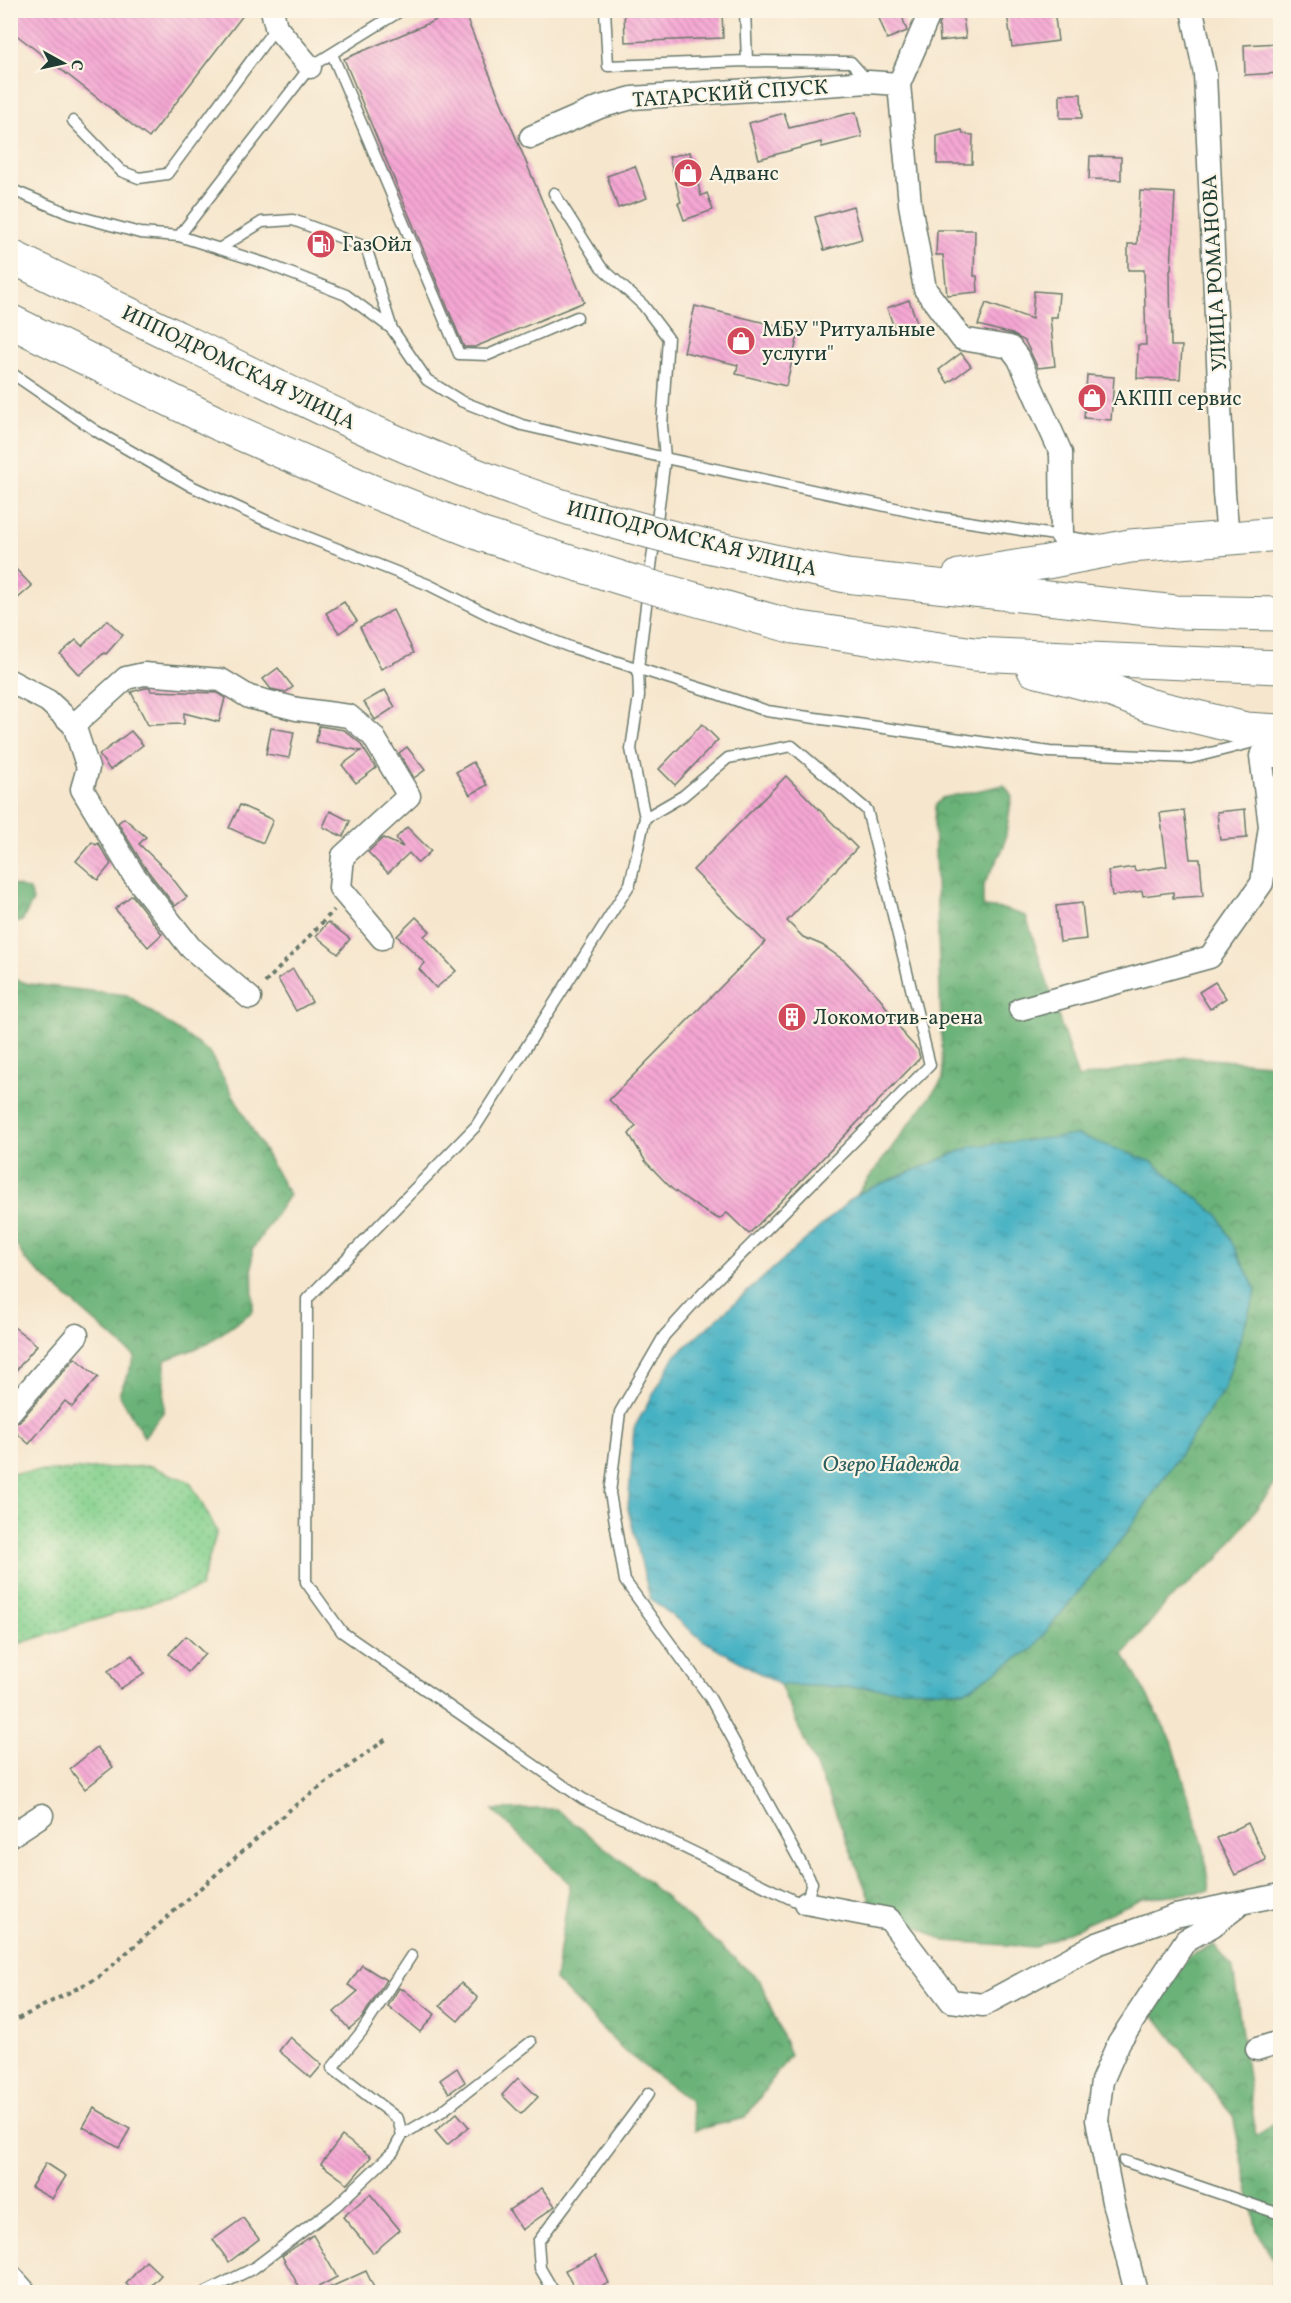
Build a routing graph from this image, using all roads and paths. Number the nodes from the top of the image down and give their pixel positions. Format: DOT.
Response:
graph roads {
  1 [pos="402,10"];
  2 [pos="605,10"];
  3 [pos="744,10"];
  4 [pos="931,10"];
  5 [pos="1192,10"];
  6 [pos="274,19"];
  7 [pos="332,54"];
  8 [pos="747,61"];
  9 [pos="310,67"];
  10 [pos="869,82"];
  11 [pos="899,84"];
  12 [pos="73,121"];
  13 [pos="531,137"];
  14 [pos="10,189"];
  15 [pos="554,193"];
  16 [pos="179,236"];
  17 [pos="219,249"];
  18 [pos="10,256"];
  19 [pos="577,317"];
  20 [pos="10,321"];
  21 [pos="392,329"];
  22 [pos="10,372"];
  23 [pos="665,458"];
  24 [pos="1281,534"];
  25 [pos="1062,536"];
  26 [pos="1228,537"];
  27 [pos="1130,546"];
  28 [pos="901,583"];
  29 [pos="1281,614"];
  30 [pos="974,654"];
  31 [pos="1281,667"];
  32 [pos="638,668"];
  33 [pos="10,681"];
  34 [pos="75,725"];
  35 [pos="1276,745"];
  36 [pos="645,818"];
  37 [pos="347,897"];
  38 [pos="382,938"];
  39 [pos="250,998"];
  40 [pos="1020,1009"];
  41 [pos="77,1335"];
  42 [pos="10,1412"];
  43 [pos="389,1737"];
  44 [pos="42,1815"];
  45 [pos="10,1836"];
  46 [pos="1281,1895"];
  47 [pos="1243,1902"];
  48 [pos="806,1903"];
  49 [pos="411,1956"];
  50 [pos="10,2023"];
  51 [pos="531,2042"];
  52 [pos="1281,2042"];
  53 [pos="1257,2049"];
  54 [pos="649,2093"];
  55 [pos="402,2135"];
  56 [pos="1124,2161"];
  57 [pos="1281,2214"];
  58 [pos="10,2275"];
  59 [pos="25,2292"];
  60 [pos="206,2292"];
  61 [pos="554,2292"];
  62 [pos="1136,2292"];
  1 -- 7 [label="lane"];
  2 -- 8 [label="lane"];
  3 -- 8 [label="lane"];
  4 -- 11 [label="street"];
  5 -- 26 [label="street, УЛИЦА РОМАНОВА"];
  6 -- 9 [label="street"];
  6 -- 12 [label="lane"];
  7 -- 9 [label="lane"];
  7 -- 19 [label="lane"];
  8 -- 10 [label="lane"];
  9 -- 16 [label="lane"];
  10 -- 11 [label="street, ТАТАРСКИЙ СПУСК"];
  10 -- 13 [label="street, ТАТАРСКИЙ СПУСК"];
  11 -- 25 [label="street"];
  14 -- 16 [label="lane"];
  15 -- 23 [label="lane"];
  16 -- 17 [label="lane"];
  17 -- 21 [label="lane"];
  17 -- 21 [label="lane"];
  18 -- 28 [label="highway, ИППОДРОМСКАЯ УЛИЦА, bridge"];
  20 -- 30 [label="highway, bridge"];
  21 -- 23 [label="lane"];
  22 -- 32 [label="lane"];
  23 -- 25 [label="lane"];
  23 -- 32 [label="lane"];
  24 -- 26 [label="highway"];
  25 -- 27 [label="lane"];
  26 -- 27 [label="highway"];
  27 -- 28 [label="highway"];
  28 -- 29 [label="highway, ИППОДРОМСКАЯ УЛИЦА"];
  30 -- 31 [label="highway"];
  30 -- 35 [label="highway"];
  32 -- 35 [label="lane"];
  32 -- 36 [label="lane"];
  33 -- 34 [label="street"];
  34 -- 37 [label="street"];
  34 -- 39 [label="street"];
  35 -- 40 [label="street"];
  36 -- 48 [label="lane"];
  36 -- 48 [label="lane"];
  37 -- 38 [label="street"];
  37 -- 39 [label="path"];
  41 -- 42 [label="street"];
  43 -- 50 [label="path"];
  44 -- 45 [label="street"];
  46 -- 47 [label="street"];
  47 -- 48 [label="street"];
  47 -- 62 [label="street"];
  49 -- 55 [label="lane"];
  51 -- 55 [label="lane"];
  52 -- 53 [label="street"];
  54 -- 61 [label="lane"];
  55 -- 60 [label="lane"];
  56 -- 57 [label="lane"];
  58 -- 59 [label="street"];
}
